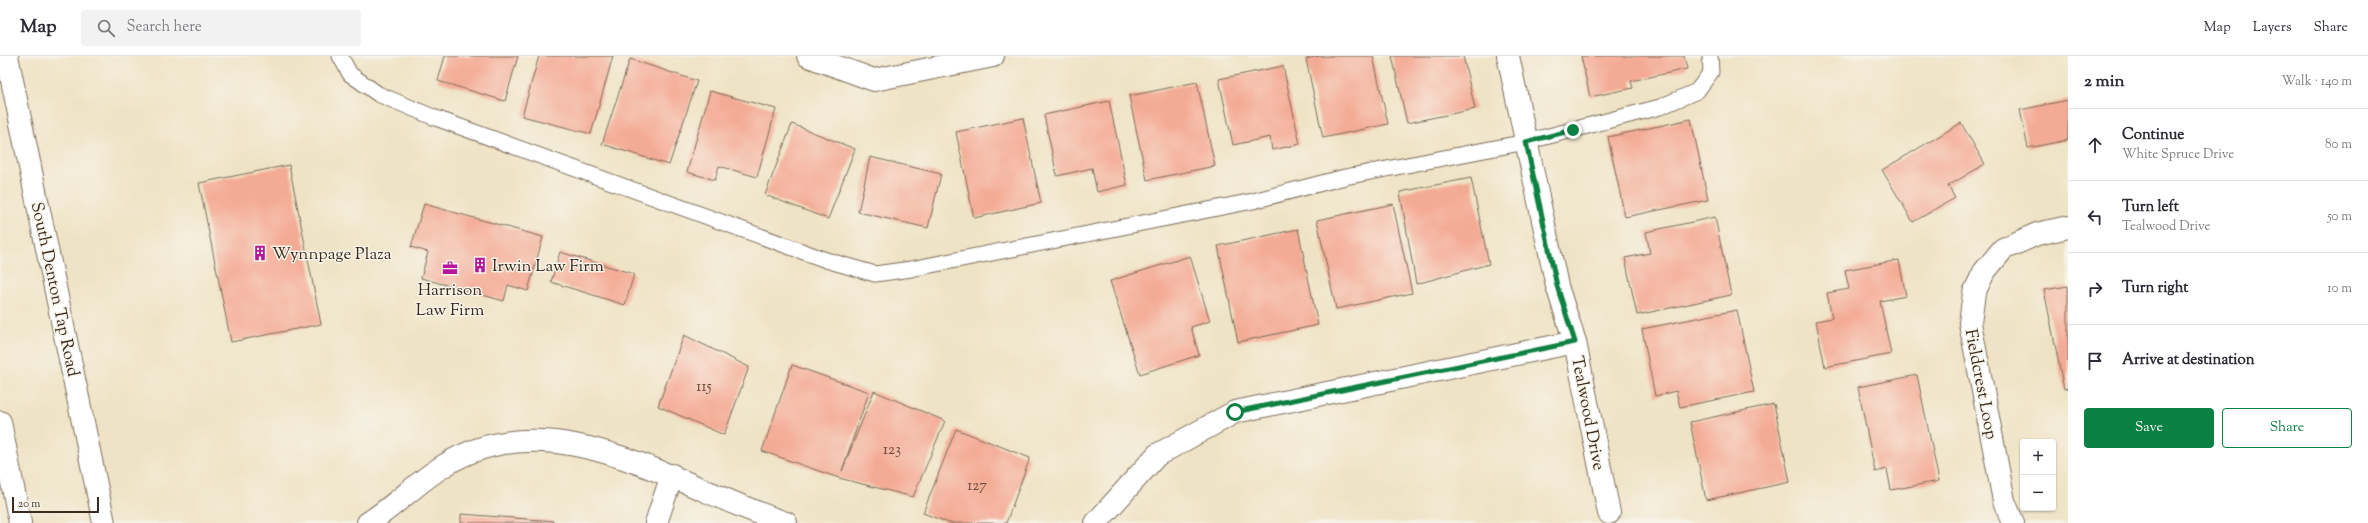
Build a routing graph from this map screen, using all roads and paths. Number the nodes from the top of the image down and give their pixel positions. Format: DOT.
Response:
graph roads {
  1 [pos="7,56"];
  2 [pos="340,56"];
  3 [pos="808,56"];
  4 [pos="993,56"];
  5 [pos="1508,56"];
  6 [pos="1710,56"];
  7 [pos="1526,142"];
  8 [pos="2068,228"];
  9 [pos="1575,342"];
  10 [pos="0,422"];
  11 [pos="672,475"];
  12 [pos="1609,513"];
  13 [pos="20,523"];
  14 [pos="104,523"];
  15 [pos="368,523"];
  16 [pos="656,523"];
  17 [pos="786,523"];
  18 [pos="1096,523"];
  19 [pos="2013,523"];
  1 -- 14 [label="street, South Denton Tap Road"];
  2 -- 7 [label="lane"];
  3 -- 4 [label="street"];
  5 -- 7 [label="street, Tealwood Drive"];
  6 -- 7 [label="lane"];
  7 -- 9 [label="street, Tealwood Drive"];
  8 -- 19 [label="street, Fieldcrest Loop"];
  9 -- 12 [label="street, Tealwood Drive"];
  9 -- 18 [label="street"];
  10 -- 13 [label="street"];
  11 -- 15 [label="street"];
  11 -- 16 [label="street"];
  11 -- 17 [label="street"];
}
